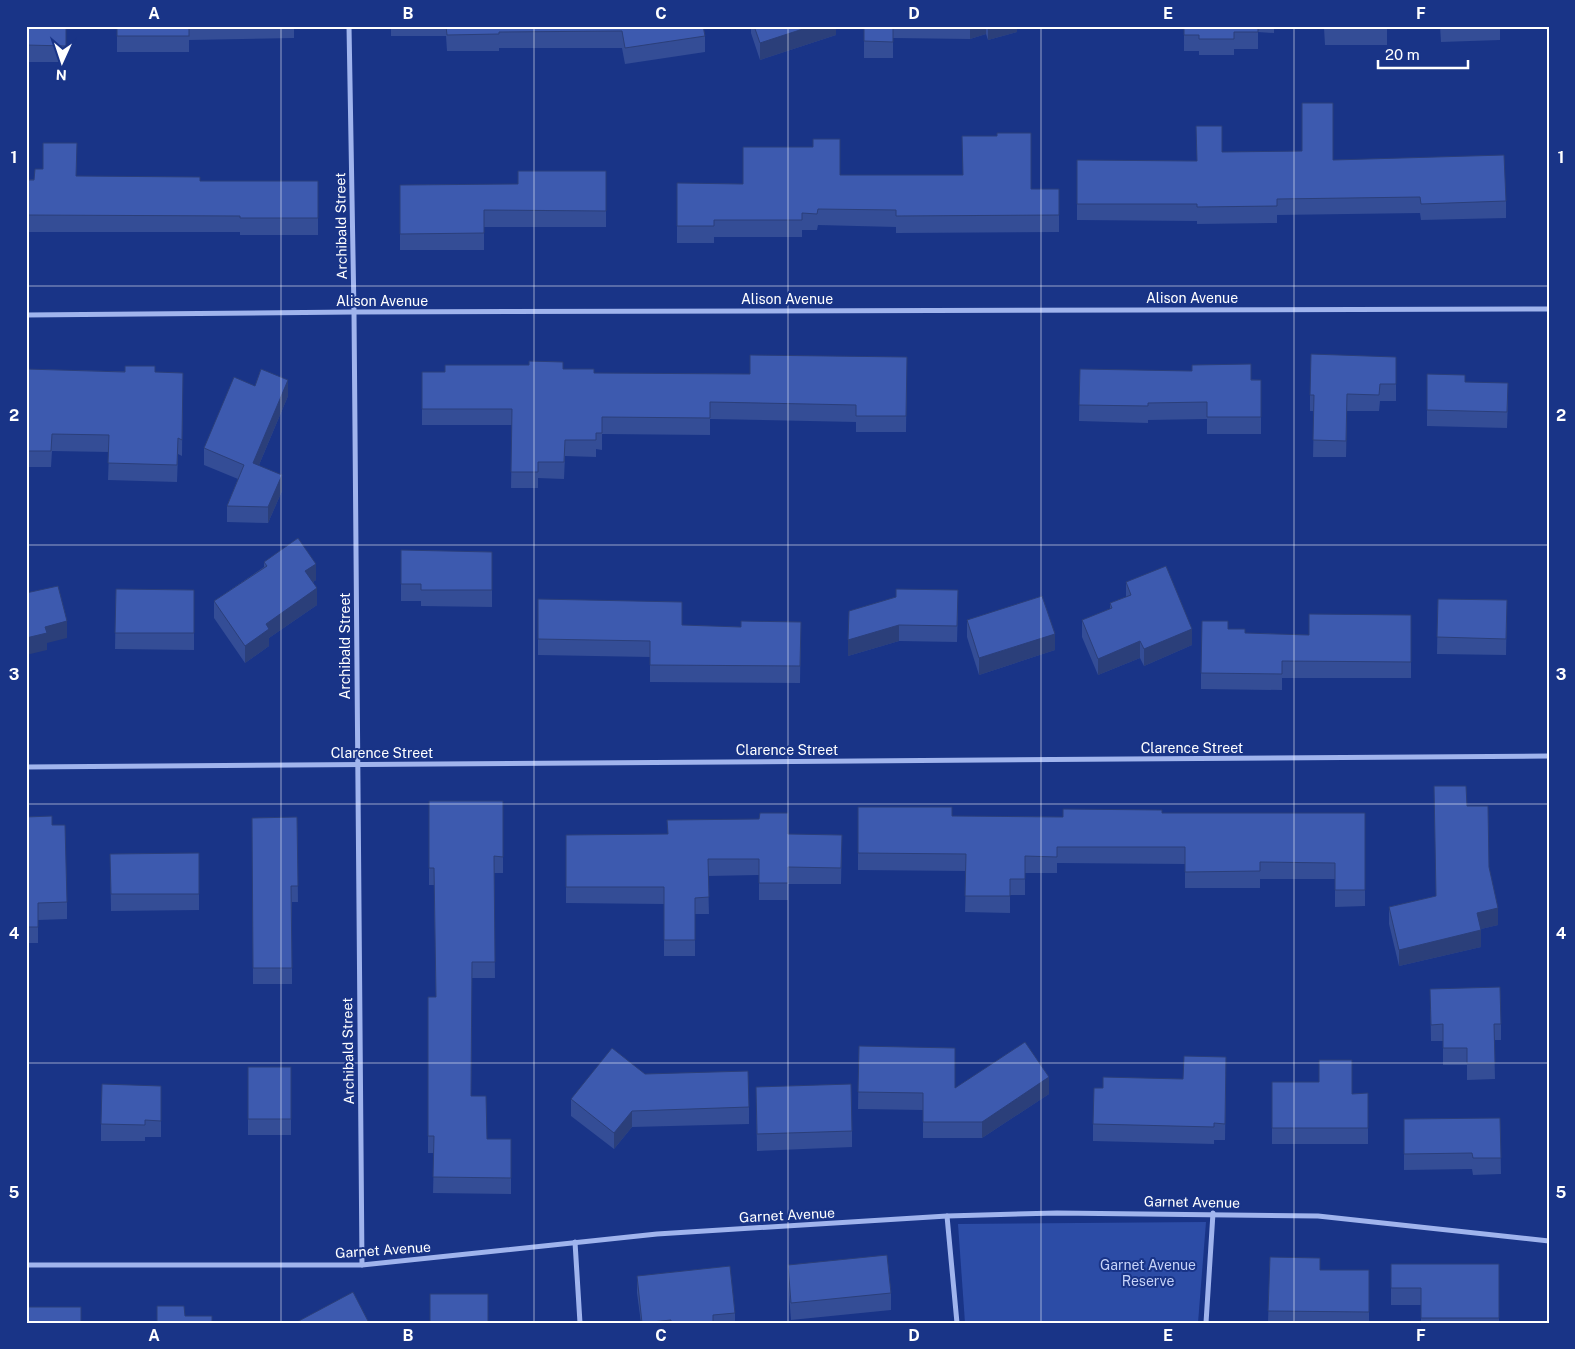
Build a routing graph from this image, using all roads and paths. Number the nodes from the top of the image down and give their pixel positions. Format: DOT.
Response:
graph roads {
  1 [pos="349,26"];
  2 [pos="1549,309"];
  3 [pos="354,312"];
  4 [pos="26,315"];
  5 [pos="1549,756"];
  6 [pos="357,765"];
  7 [pos="26,767"];
  8 [pos="1213,1213"];
  9 [pos="947,1216"];
  10 [pos="1549,1241"];
  11 [pos="576,1242"];
  12 [pos="26,1265"];
  13 [pos="362,1265"];
  14 [pos="580,1323"];
  15 [pos="957,1323"];
  16 [pos="1206,1323"];
  1 -- 3 [label="street, Archibald Street"];
  2 -- 3 [label="street, Alison Avenue"];
  3 -- 4 [label="street, Alison Avenue"];
  3 -- 6 [label="street, Archibald Street"];
  5 -- 6 [label="street, Clarence Street"];
  6 -- 7 [label="street, Clarence Street"];
  6 -- 13 [label="street, Archibald Street"];
  8 -- 9 [label="street, Garnet Avenue"];
  8 -- 10 [label="street, Garnet Avenue"];
  8 -- 16 [label="street"];
  9 -- 11 [label="street, Garnet Avenue"];
  9 -- 15 [label="street"];
  11 -- 13 [label="street, Garnet Avenue"];
  11 -- 14 [label="street"];
  12 -- 13 [label="street, Garnet Avenue"];
}
